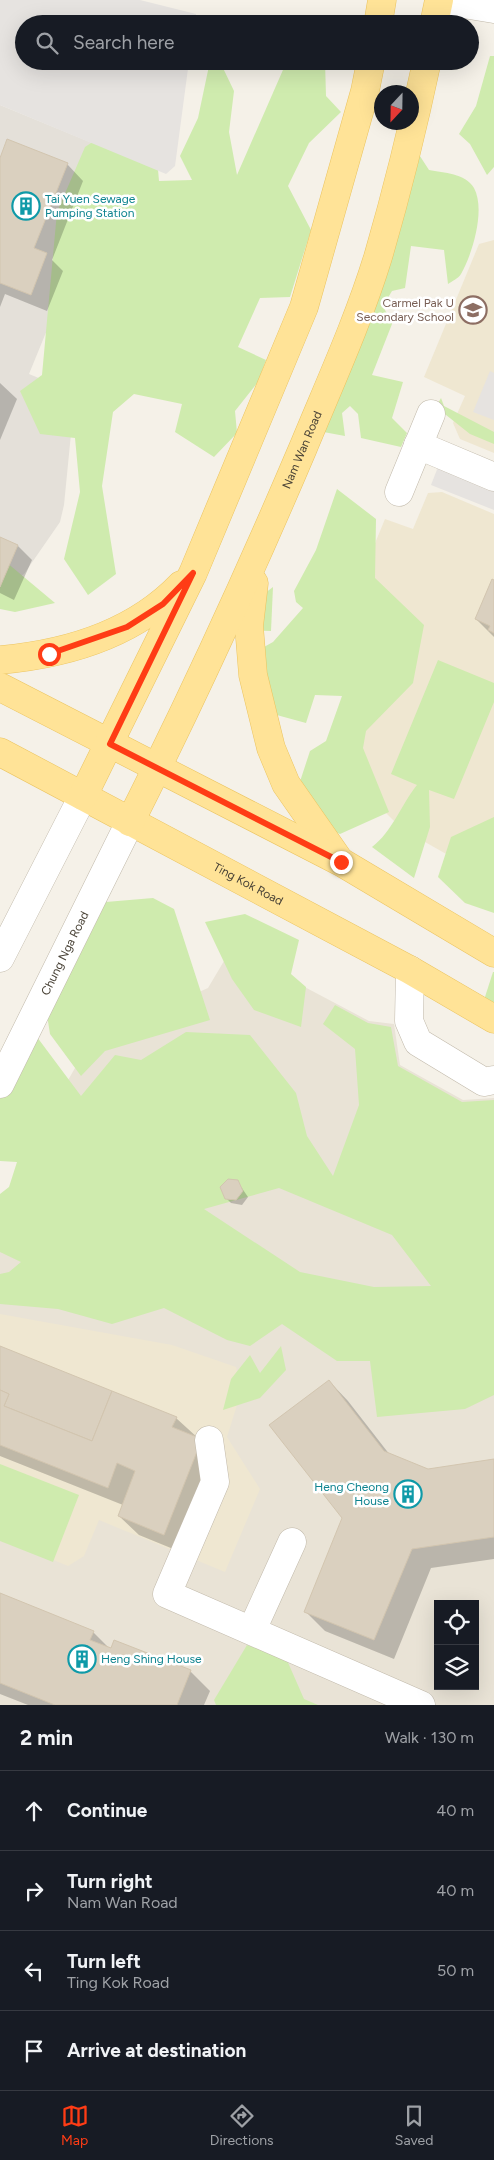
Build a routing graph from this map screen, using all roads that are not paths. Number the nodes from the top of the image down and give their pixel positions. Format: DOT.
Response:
graph roads {
  1 [pos="382,0"];
  2 [pos="439,0"];
  3 [pos="494,9"];
  4 [pos="380,15"];
  5 [pos="436,15"];
  6 [pos="370,70"];
  7 [pos="425,70"];
  8 [pos="431,414"];
  9 [pos="418,445"];
  10 [pos="494,476"];
  11 [pos="400,492"];
  12 [pos="256,559"];
  13 [pos="193,573"];
  14 [pos="0,660"];
  15 [pos="0,687"];
  16 [pos="110,744"];
  17 [pos="0,752"];
  18 [pos="157,768"];
  19 [pos="83,796"];
  20 [pos="130,822"];
  21 [pos="341,862"];
  22 [pos="494,953"];
  23 [pos="0,958"];
  24 [pos="410,970"];
  25 [pos="494,1019"];
  26 [pos="494,1080"];
  27 [pos="0,1084"];
  28 [pos="209,1440"];
  29 [pos="292,1542"];
  30 [pos="252,1630"];
  31 [pos="421,1705"];
  1 -- 4 [label="main road"];
  2 -- 3 [label="street"];
  2 -- 5 [label="main road"];
  6 -- 13 [label="main road"];
  7 -- 12 [label="main road, Nam Wan Road"];
  8 -- 9 [label="street"];
  9 -- 10 [label="street"];
  9 -- 11 [label="street"];
  12 -- 18 [label="main road, Nam Wan Road"];
  12 -- 21 [label="main road"];
  13 -- 14 [label="main road"];
  13 -- 16 [label="main road"];
  15 -- 16 [label="main road"];
  16 -- 18 [label="main road"];
  16 -- 19 [label="main road"];
  17 -- 19 [label="main road, Ting Kok Road"];
  18 -- 20 [label="main road, Nam Wan Road"];
  18 -- 21 [label="main road"];
  19 -- 20 [label="main road, Ting Kok Road"];
  19 -- 23 [label="street"];
  20 -- 24 [label="main road, Ting Kok Road"];
  20 -- 27 [label="street, Chung Nga Road"];
  21 -- 22 [label="main road"];
  24 -- 25 [label="main road, Ting Kok Road"];
  24 -- 26 [label="street"];
  28 -- 30 [label="street"];
  29 -- 30 [label="street"];
  30 -- 31 [label="street"];
}
